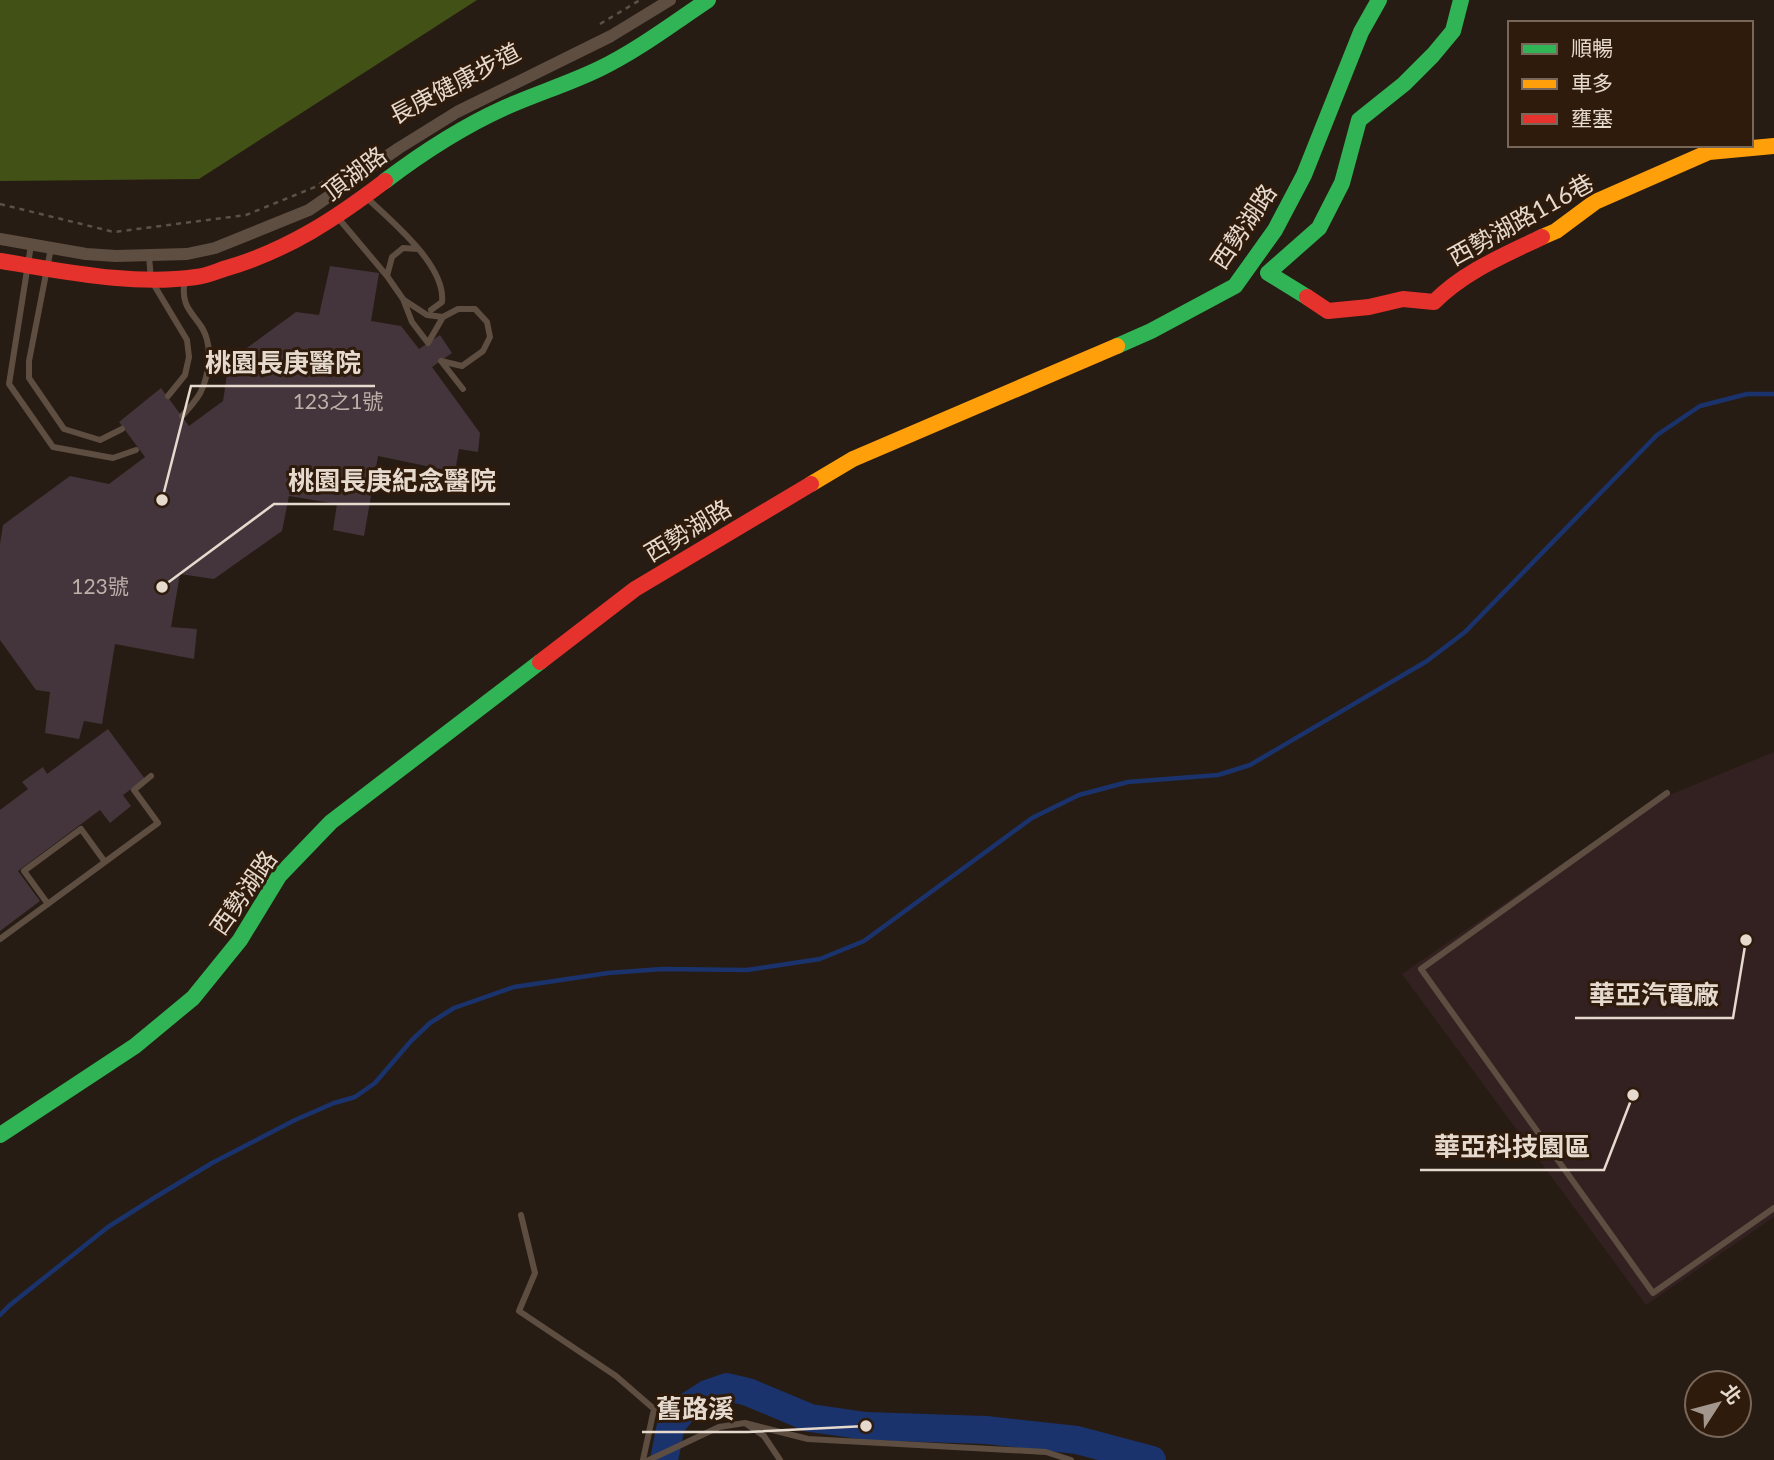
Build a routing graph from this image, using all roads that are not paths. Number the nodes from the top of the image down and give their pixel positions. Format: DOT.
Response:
graph roads {
  1 [pos="670,0"];
  2 [pos="708,0"];
  3 [pos="1379,0"];
  4 [pos="1461,0"];
  5 [pos="1774,146"];
  6 [pos="365,195"];
  7 [pos="338,217"];
  8 [pos="0,239"];
  9 [pos="31,245"];
  10 [pos="51,248"];
  11 [pos="418,249"];
  12 [pos="149,256"];
  13 [pos="0,261"];
  14 [pos="28,266"];
  15 [pos="47,269"];
  16 [pos="387,276"];
  17 [pos="185,278"];
  18 [pos="151,280"];
  19 [pos="403,299"];
  20 [pos="431,310"];
  21 [pos="443,317"];
  22 [pos="463,389"];
  23 [pos="168,396"];
  24 [pos="182,416"];
  25 [pos="122,429"];
  26 [pos="136,450"];
  27 [pos="151,776"];
  28 [pos="1667,793"];
  29 [pos="105,862"];
  30 [pos="48,904"];
  31 [pos="0,939"];
  32 [pos="0,1135"];
  33 [pos="1774,1208"];
  34 [pos="521,1215"];
  35 [pos="745,1423"];
  36 [pos="643,1460"];
  37 [pos="649,1460"];
  38 [pos="780,1460"];
  39 [pos="1071,1460"];
  1 -- 12 [label="street, 頂湖路"];
  2 -- 6 [label="street, 頂湖路"];
  3 -- 32 [label="street, 西勢湖路"];
  4 -- 5 [label="street, 西勢湖路116巷"];
  6 -- 7 [label="street, 頂湖路"];
  6 -- 11 [label="lane"];
  7 -- 16 [label="lane"];
  7 -- 17 [label="street, 頂湖路"];
  8 -- 9 [label="street, 頂湖路"];
  9 -- 10 [label="street, 頂湖路"];
  9 -- 14 [label="lane"];
  10 -- 12 [label="street, 頂湖路"];
  10 -- 15 [label="lane"];
  11 -- 16 [label="lane"];
  11 -- 20 [label="lane"];
  12 -- 18 [label="lane"];
  13 -- 14 [label="street, 頂湖路"];
  14 -- 15 [label="street, 頂湖路"];
  14 -- 26 [label="lane"];
  15 -- 18 [label="street, 頂湖路"];
  15 -- 25 [label="lane"];
  16 -- 19 [label="lane"];
  17 -- 18 [label="street, 頂湖路"];
  17 -- 24 [label="lane"];
  18 -- 23 [label="lane"];
  19 -- 21 [label="lane"];
  19 -- 21 [label="lane"];
  21 -- 22 [label="lane"];
  27 -- 29 [label="lane"];
  28 -- 33 [label="lane"];
  29 -- 30 [label="lane"];
  29 -- 30 [label="lane"];
  30 -- 31 [label="lane"];
  34 -- 36 [label="lane"];
  35 -- 37 [label="lane"];
  35 -- 38 [label="lane"];
  35 -- 39 [label="lane"];
}
